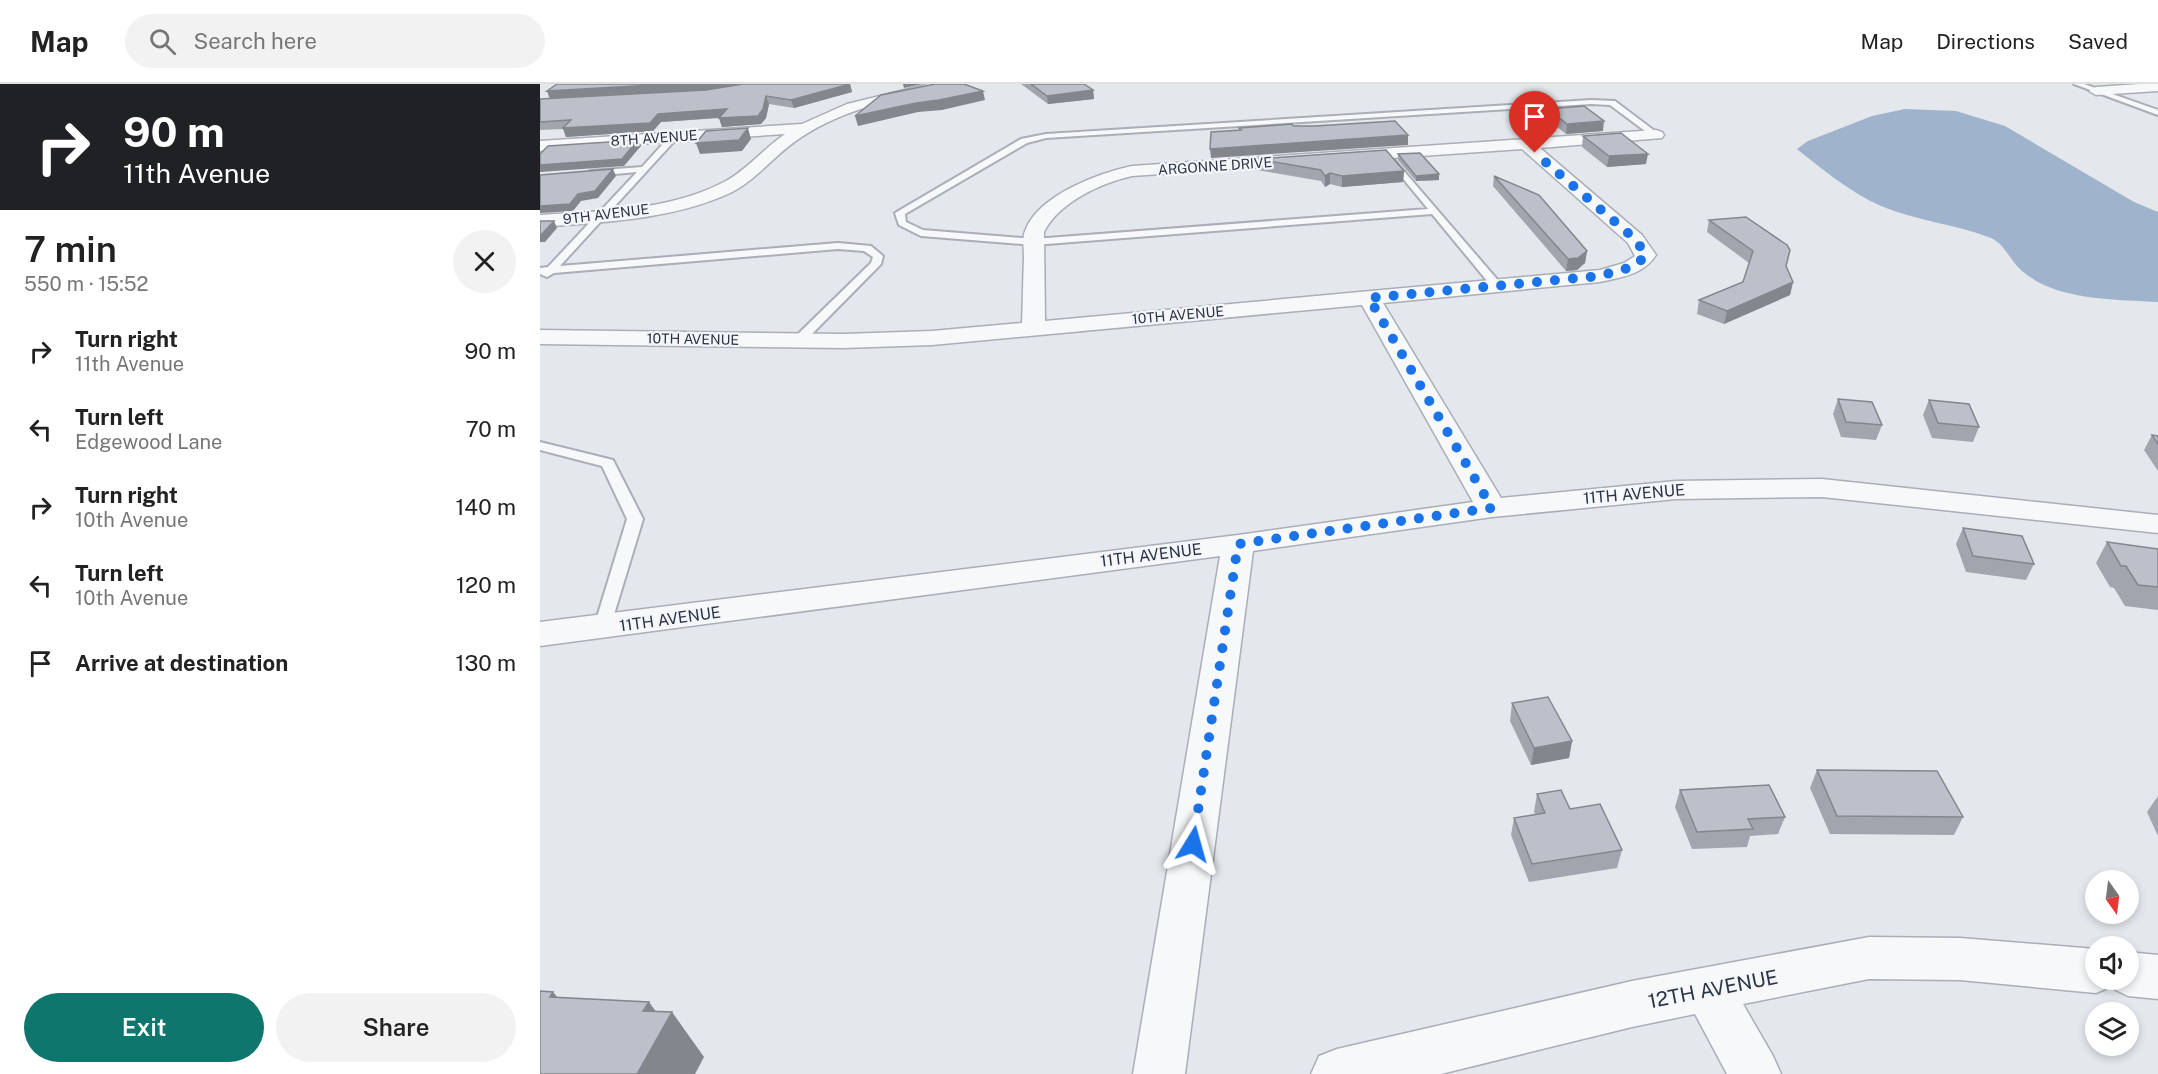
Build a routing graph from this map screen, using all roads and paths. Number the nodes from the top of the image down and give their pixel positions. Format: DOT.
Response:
graph roads {
  1 [pos="955,84"];
  2 [pos="2077,84"];
  3 [pos="2158,87"];
  4 [pos="2096,91"];
  5 [pos="2158,113"];
  6 [pos="805,128"];
  7 [pos="1656,135"];
  8 [pos="674,137"];
  9 [pos="1526,144"];
  10 [pos="540,146"];
  11 [pos="1388,154"];
  12 [pos="643,170"];
  13 [pos="586,173"];
  14 [pos="1435,211"];
  15 [pos="600,216"];
  16 [pos="540,221"];
  17 [pos="1034,242"];
  18 [pos="545,270"];
  19 [pos="540,281"];
  20 [pos="1497,286"];
  21 [pos="1369,298"];
  22 [pos="1034,328"];
  23 [pos="540,337"];
  24 [pos="798,340"];
  25 [pos="540,446"];
  26 [pos="1492,508"];
  27 [pos="2158,524"];
  28 [pos="1238,544"];
  29 [pos="603,627"];
  30 [pos="540,634"];
  31 [pos="2085,970"];
  32 [pos="2139,975"];
  33 [pos="2158,977"];
  34 [pos="1709,991"];
  35 [pos="1159,1074"];
  36 [pos="1338,1074"];
  37 [pos="1755,1074"];
  1 -- 6 [label="street"];
  2 -- 4 [label="lane"];
  3 -- 4 [label="street"];
  4 -- 5 [label="lane"];
  6 -- 8 [label="street, 8TH AVENUE"];
  6 -- 15 [label="street, 9TH AVENUE"];
  7 -- 9 [label="street, ARGONNE DRIVE"];
  7 -- 17 [label="lane"];
  8 -- 10 [label="street, 8TH AVENUE"];
  8 -- 12 [label="lane"];
  9 -- 11 [label="street, ARGONNE DRIVE"];
  9 -- 20 [label="street, 10TH AVENUE"];
  11 -- 14 [label="lane"];
  11 -- 17 [label="street, ARGONNE DRIVE"];
  12 -- 13 [label="lane"];
  12 -- 15 [label="lane"];
  14 -- 17 [label="lane"];
  14 -- 20 [label="lane"];
  15 -- 16 [label="street, 9TH AVENUE"];
  15 -- 18 [label="lane"];
  17 -- 22 [label="street, ARGONNE DRIVE"];
  18 -- 19 [label="lane"];
  18 -- 24 [label="lane"];
  20 -- 21 [label="street, 10TH AVENUE"];
  21 -- 22 [label="street, 10TH AVENUE"];
  21 -- 26 [label="street"];
  22 -- 24 [label="street, 10TH AVENUE"];
  23 -- 24 [label="street, 10TH AVENUE"];
  25 -- 29 [label="lane"];
  26 -- 27 [label="street, 11TH AVENUE"];
  26 -- 28 [label="street, 11TH AVENUE"];
  28 -- 29 [label="street, 11TH AVENUE"];
  28 -- 35 [label="street"];
  29 -- 30 [label="street, 11TH AVENUE"];
  31 -- 34 [label="street, 12TH AVENUE"];
  32 -- 33 [label="street"];
  34 -- 36 [label="street, 12TH AVENUE"];
  34 -- 37 [label="street"];
}
